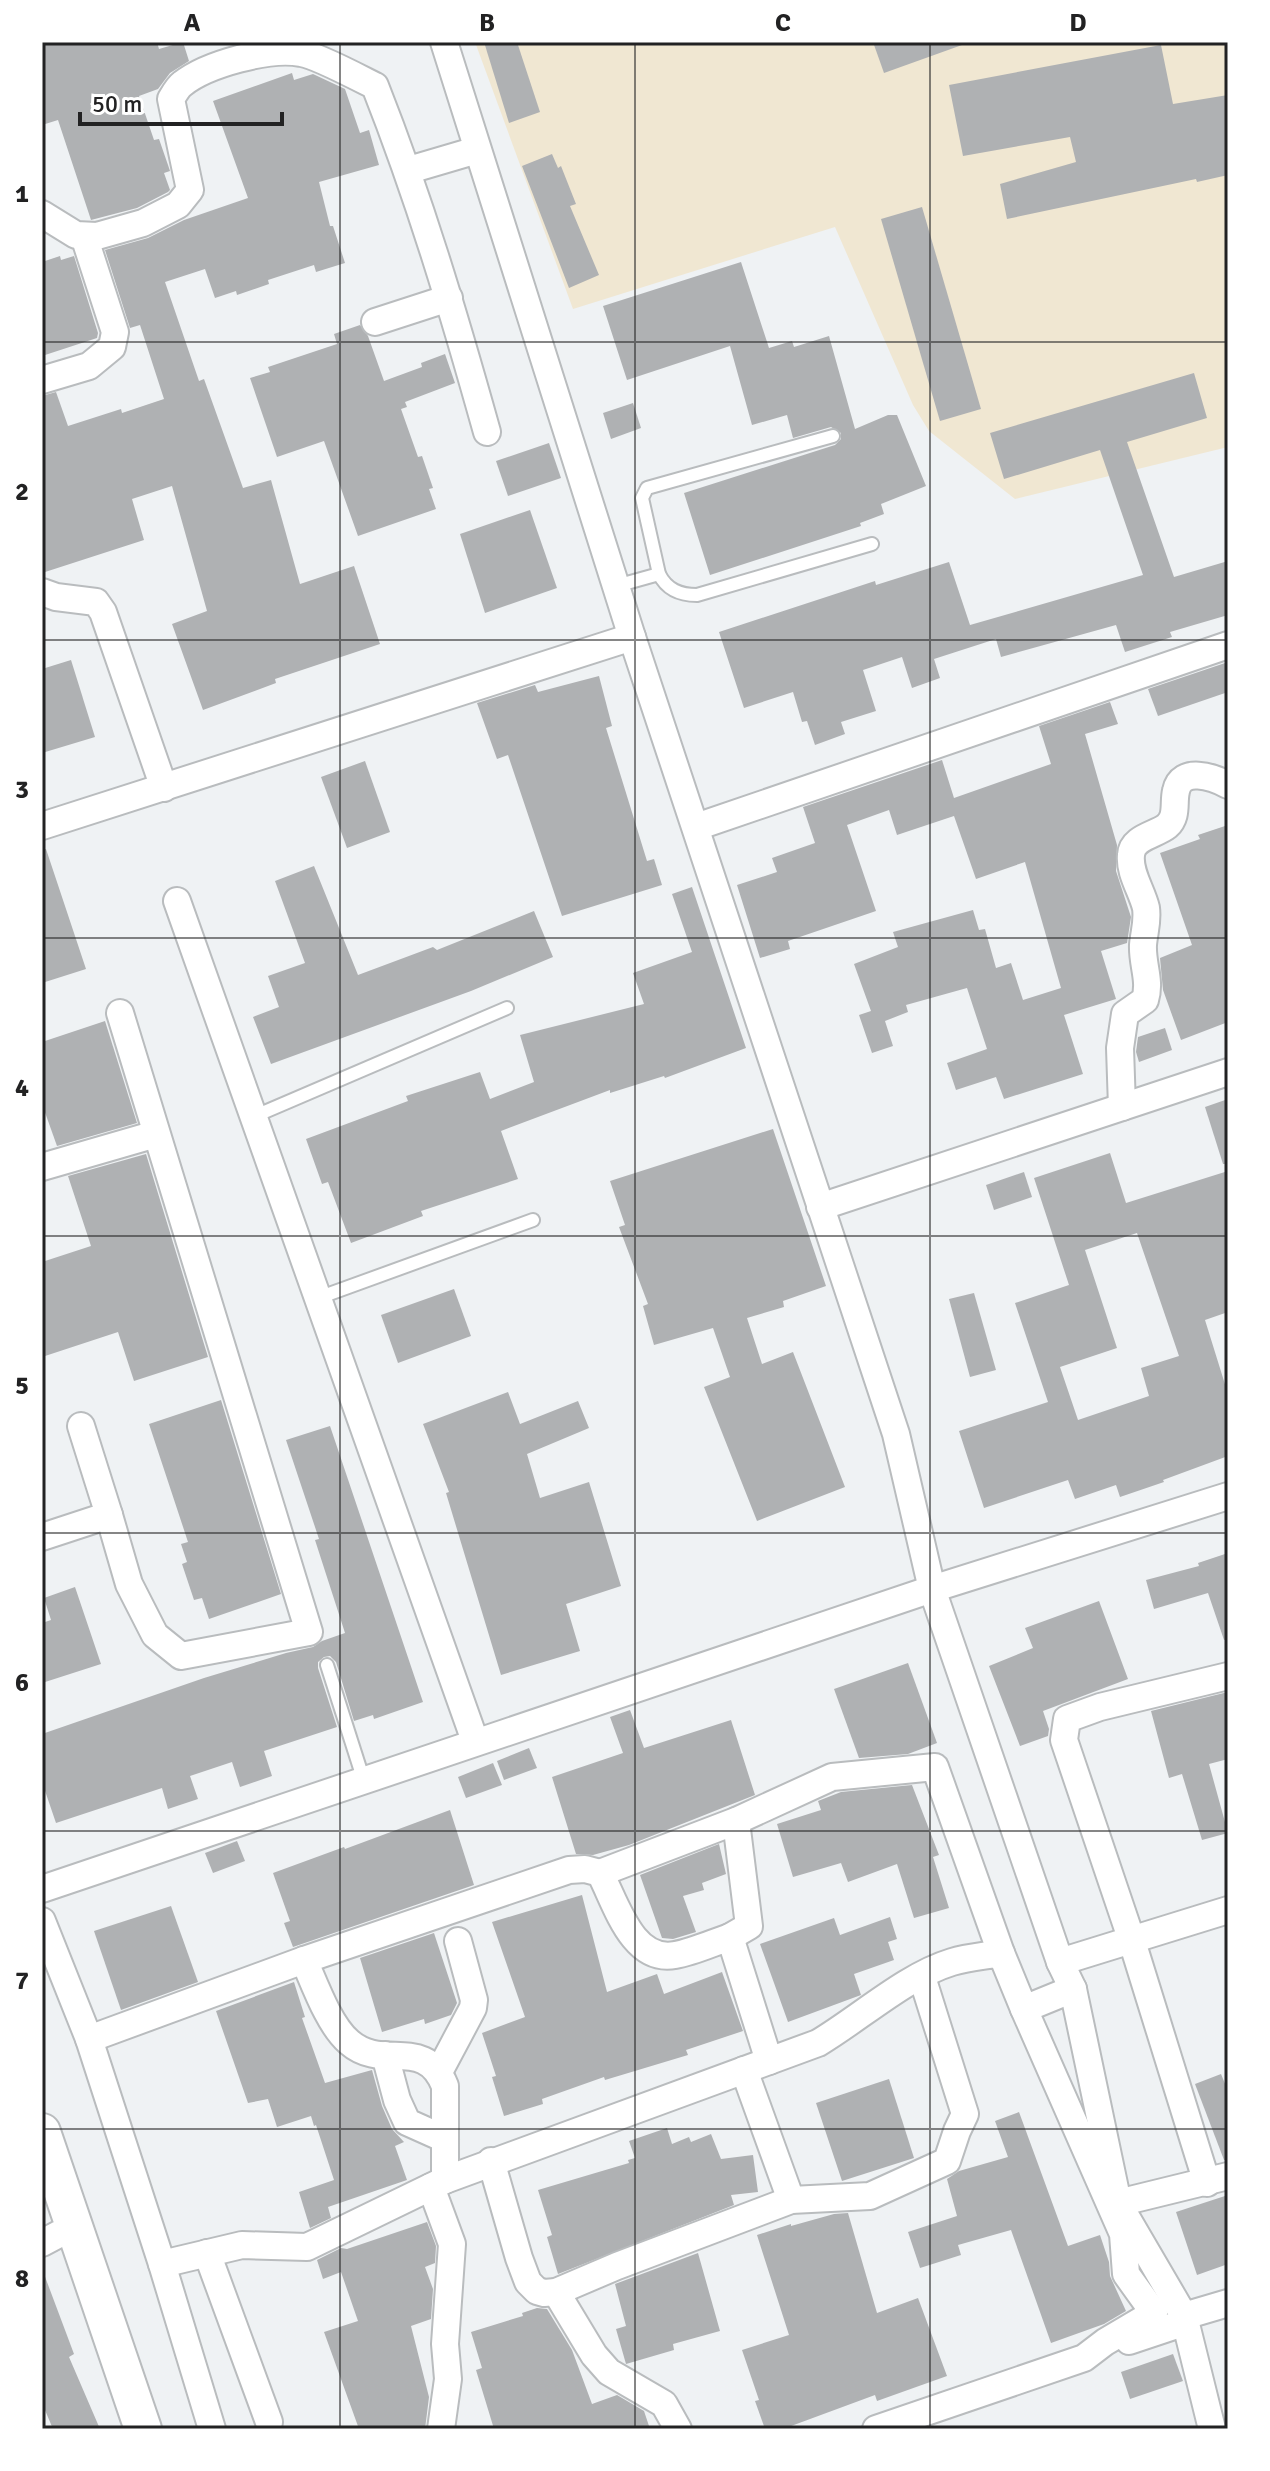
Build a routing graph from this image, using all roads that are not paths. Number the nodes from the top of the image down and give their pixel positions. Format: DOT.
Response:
graph roads {
  1 [pos="444,42"];
  2 [pos="477,150"];
  3 [pos="409,170"];
  4 [pos="42,214"];
  5 [pos="84,236"];
  6 [pos="449,298"];
  7 [pos="375,322"];
  8 [pos="42,380"];
  9 [pos="487,432"];
  10 [pos="833,436"];
  11 [pos="872,544"];
  12 [pos="659,574"];
  13 [pos="616,586"];
  14 [pos="42,592"];
  15 [pos="632,637"];
  16 [pos="1228,645"];
  17 [pos="1228,785"];
  18 [pos="164,788"];
  19 [pos="42,826"];
  20 [pos="696,827"];
  21 [pos="177,901"];
  22 [pos="507,1008"];
  23 [pos="120,1013"];
  24 [pos="1228,1072"];
  25 [pos="1122,1107"];
  26 [pos="255,1116"];
  27 [pos="156,1134"];
  28 [pos="42,1167"];
  29 [pos="820,1207"];
  30 [pos="533,1220"];
  31 [pos="318,1298"];
  32 [pos="81,1426"];
  33 [pos="1228,1496"];
  34 [pos="109,1515"];
  35 [pos="42,1537"];
  36 [pos="932,1589"];
  37 [pos="327,1665"];
  38 [pos="1228,1676"];
  39 [pos="475,1741"];
  40 [pos="364,1781"];
  41 [pos="736,1821"];
  42 [pos="600,1873"];
  43 [pos="42,1889"];
  44 [pos="1228,1910"];
  45 [pos="42,1921"];
  46 [pos="730,1937"];
  47 [pos="1131,1938"];
  48 [pos="458,1941"];
  49 [pos="1001,1953"];
  50 [pos="304,1960"];
  51 [pos="1060,1962"];
  52 [pos="922,1977"];
  53 [pos="1073,1989"];
  54 [pos="1024,2009"];
  55 [pos="89,2039"];
  56 [pos="385,2055"];
  57 [pos="769,2061"];
  58 [pos="744,2070"];
  59 [pos="439,2072"];
  60 [pos="42,2132"];
  61 [pos="445,2139"];
  62 [pos="491,2161"];
  63 [pos="1217,2180"];
  64 [pos="438,2183"];
  65 [pos="42,2188"];
  66 [pos="791,2200"];
  67 [pos="1118,2203"];
  68 [pos="51,2239"];
  69 [pos="207,2253"];
  70 [pos="162,2264"];
  71 [pos="556,2292"];
  72 [pos="1228,2303"];
  73 [pos="1184,2316"];
  74 [pos="1088,2354"];
  75 [pos="269,2422"];
  76 [pos="125,2429"];
  77 [pos="143,2429"];
  78 [pos="212,2429"];
  79 [pos="441,2429"];
  80 [pos="678,2429"];
  81 [pos="876,2429"];
  82 [pos="1212,2429"];
  1 -- 2 [label="street"];
  2 -- 3 [label="street"];
  2 -- 13 [label="street"];
  3 -- 5 [label="street"];
  3 -- 6 [label="street"];
  4 -- 5 [label="street"];
  5 -- 8 [label="street"];
  6 -- 7 [label="street"];
  6 -- 9 [label="street"];
  10 -- 12 [label="lane"];
  11 -- 12 [label="lane"];
  12 -- 13 [label="lane"];
  13 -- 15 [label="street"];
  14 -- 18 [label="street"];
  15 -- 18 [label="street"];
  15 -- 20 [label="street"];
  16 -- 20 [label="street"];
  17 -- 25 [label="street"];
  18 -- 19 [label="street"];
  20 -- 29 [label="street"];
  21 -- 26 [label="street"];
  22 -- 26 [label="lane"];
  23 -- 27 [label="street"];
  24 -- 25 [label="street"];
  25 -- 29 [label="street"];
  26 -- 31 [label="street"];
  27 -- 28 [label="street"];
  27 -- 34 [label="street"];
  29 -- 36 [label="street"];
  30 -- 31 [label="lane"];
  31 -- 39 [label="street"];
  32 -- 34 [label="street"];
  33 -- 36 [label="street"];
  34 -- 35 [label="street"];
  36 -- 39 [label="street"];
  36 -- 51 [label="street"];
  37 -- 40 [label="lane"];
  38 -- 47 [label="street"];
  39 -- 40 [label="street"];
  40 -- 43 [label="street"];
  41 -- 42 [label="street"];
  41 -- 46 [label="street"];
  41 -- 49 [label="street"];
  42 -- 46 [label="street"];
  42 -- 50 [label="street"];
  44 -- 47 [label="street"];
  45 -- 55 [label="street"];
  46 -- 57 [label="street"];
  47 -- 51 [label="street"];
  47 -- 63 [label="street"];
  48 -- 59 [label="street"];
  49 -- 52 [label="street"];
  49 -- 54 [label="street"];
  50 -- 55 [label="street"];
  50 -- 56 [label="street"];
  51 -- 53 [label="street"];
  52 -- 57 [label="street"];
  52 -- 66 [label="street"];
  53 -- 54 [label="street"];
  53 -- 67 [label="street"];
  54 -- 74 [label="street"];
  55 -- 70 [label="street"];
  56 -- 59 [label="street"];
  56 -- 61 [label="street"];
  57 -- 58 [label="street"];
  58 -- 62 [label="street"];
  58 -- 66 [label="street"];
  59 -- 61 [label="street"];
  60 -- 77 [label="street"];
  61 -- 64 [label="street"];
  62 -- 64 [label="street"];
  62 -- 71 [label="street"];
  63 -- 67 [label="street"];
  64 -- 69 [label="street"];
  64 -- 79 [label="street"];
  65 -- 68 [label="street"];
  66 -- 71 [label="street"];
  67 -- 73 [label="street"];
  68 -- 76 [label="street"];
  69 -- 70 [label="street"];
  69 -- 75 [label="street"];
  70 -- 78 [label="street"];
  71 -- 80 [label="street"];
  72 -- 73 [label="street"];
  73 -- 74 [label="street"];
  73 -- 82 [label="street"];
  74 -- 81 [label="street"];
}
